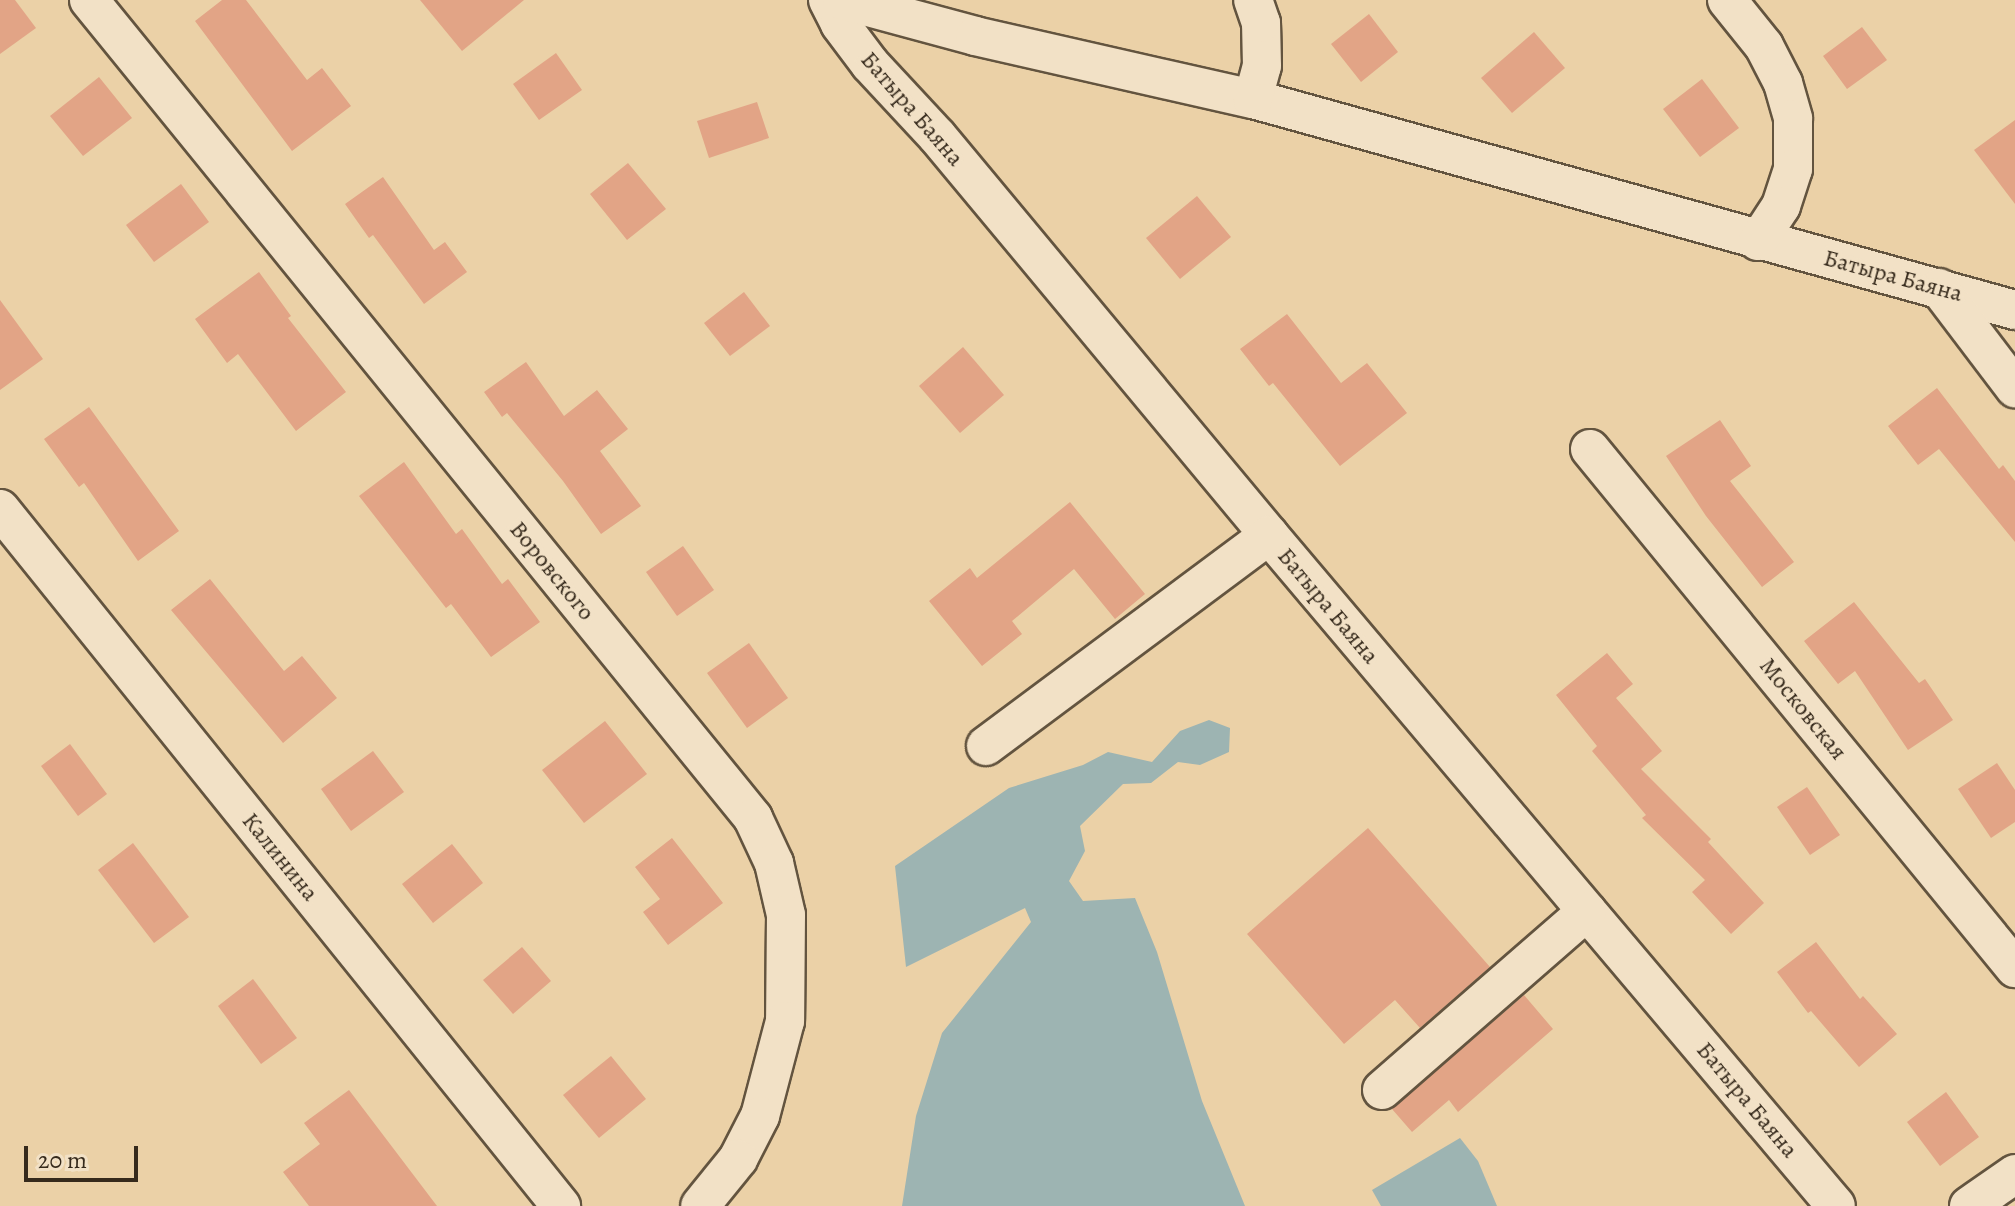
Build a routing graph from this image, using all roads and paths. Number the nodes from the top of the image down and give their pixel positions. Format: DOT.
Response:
graph roads {
  1 [pos="89,0"];
  2 [pos="828,0"];
  3 [pos="842,0"];
  4 [pos="1253,0"];
  5 [pos="1727,0"];
  6 [pos="1253,99"];
  7 [pos="1758,241"];
  8 [pos="1939,288"];
  9 [pos="2015,310"];
  10 [pos="2015,388"];
  11 [pos="1590,449"];
  12 [pos="0,509"];
  13 [pos="1269,535"];
  14 [pos="986,746"];
  15 [pos="1587,911"];
  16 [pos="2015,968"];
  17 [pos="1382,1090"];
  18 [pos="2015,1174"];
  19 [pos="561,1206"];
  20 [pos="700,1206"];
  21 [pos="1836,1206"];
  22 [pos="1969,1206"];
  1 -- 20 [label="street, Воровского"];
  2 -- 13 [label="street, Батыра Баяна"];
  3 -- 6 [label="street, Батыра Баяна"];
  4 -- 6 [label="street"];
  5 -- 7 [label="street"];
  6 -- 7 [label="street, Батыра Баяна"];
  7 -- 8 [label="street, Батыра Баяна"];
  8 -- 9 [label="street, Батыра Баяна"];
  8 -- 10 [label="street"];
  11 -- 16 [label="street, Московская"];
  12 -- 19 [label="street, Калинина"];
  13 -- 14 [label="street"];
  13 -- 15 [label="street, Батыра Баяна"];
  15 -- 17 [label="street"];
  15 -- 21 [label="street, Батыра Баяна"];
  18 -- 22 [label="street"];
}
